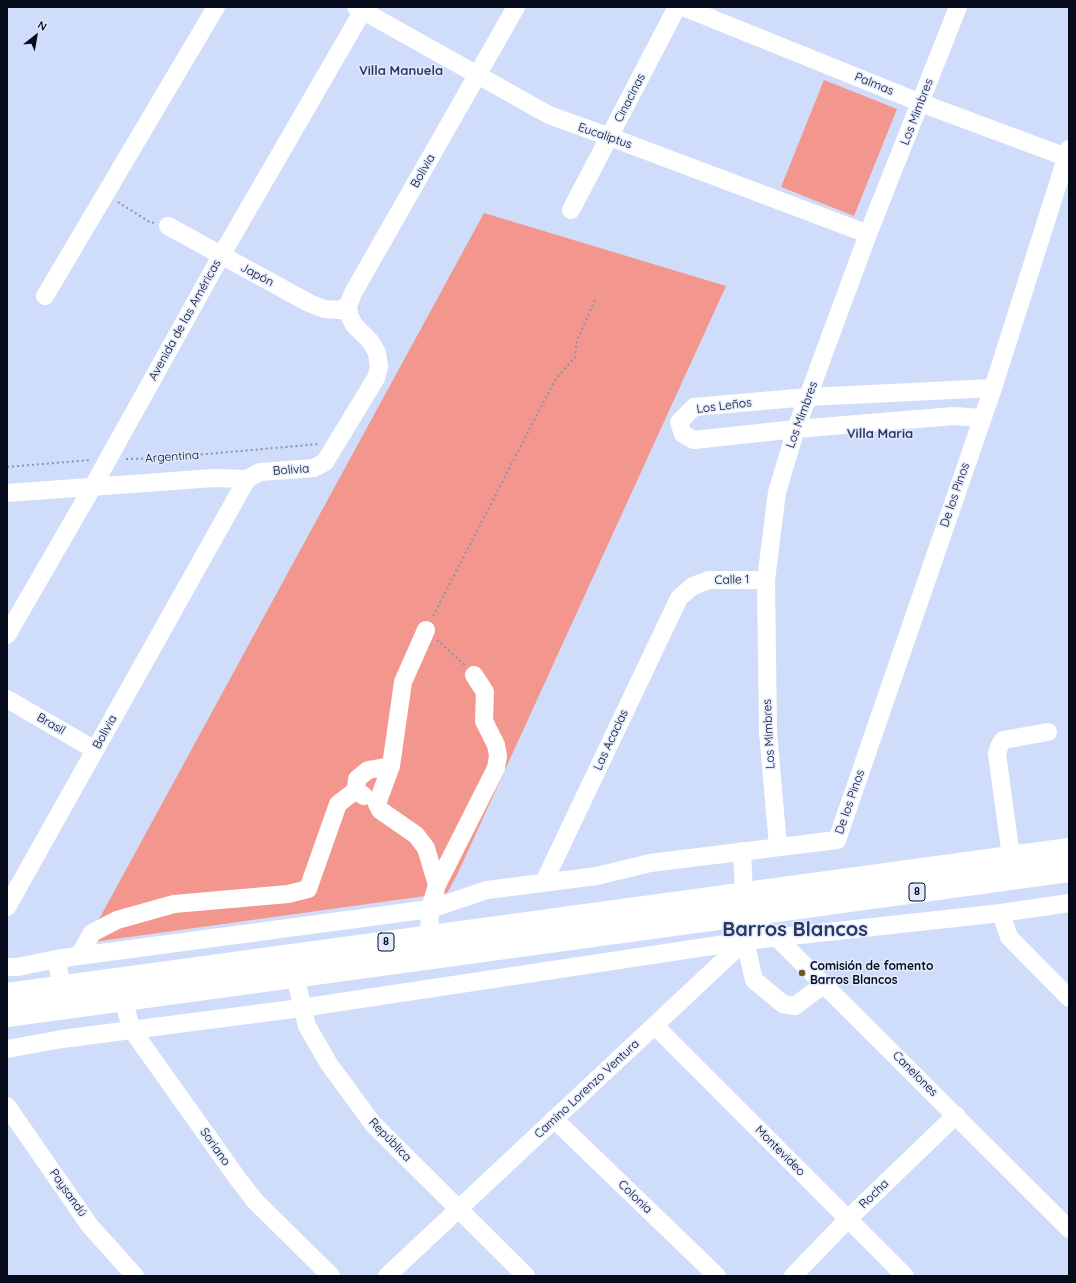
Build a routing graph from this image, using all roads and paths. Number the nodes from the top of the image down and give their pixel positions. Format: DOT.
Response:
graph roads {
  1 [pos="216,7"];
  2 [pos="516,7"];
  3 [pos="677,7"];
  4 [pos="684,7"];
  5 [pos="958,7"];
  6 [pos="362,8"];
  7 [pos="478,75"];
  8 [pos="921,103"];
  9 [pos="610,136"];
  10 [pos="1068,153"];
  11 [pos="106,194"];
  12 [pos="571,210"];
  13 [pos="168,226"];
  14 [pos="868,234"];
  15 [pos="221,256"];
  16 [pos="46,296"];
  17 [pos="595,300"];
  18 [pos="348,306"];
  19 [pos="993,388"];
  20 [pos="808,397"];
  21 [pos="982,418"];
  22 [pos="796,429"];
  23 [pos="336,445"];
  24 [pos="108,460"];
  25 [pos="7,467"];
  26 [pos="247,479"];
  27 [pos="92,488"];
  28 [pos="7,493"];
  29 [pos="766,580"];
  30 [pos="679,598"];
  31 [pos="426,630"];
  32 [pos="7,635"];
  33 [pos="474,675"];
  34 [pos="7,698"];
  35 [pos="1048,732"];
  36 [pos="95,750"];
  37 [pos="390,766"];
  38 [pos="356,790"];
  39 [pos="377,804"];
  40 [pos="778,846"];
  41 [pos="1069,849"];
  42 [pos="742,851"];
  43 [pos="1011,856"];
  44 [pos="1069,871"];
  45 [pos="544,882"];
  46 [pos="437,886"];
  47 [pos="766,891"];
  48 [pos="744,894"];
  49 [pos="1069,903"];
  50 [pos="7,907"];
  51 [pos="430,908"];
  52 [pos="1001,914"];
  53 [pos="763,917"];
  54 [pos="652,929"];
  55 [pos="429,936"];
  56 [pos="777,938"];
  57 [pos="745,941"];
  58 [pos="558,942"];
  59 [pos="655,955"];
  60 [pos="79,956"];
  61 [pos="56,959"];
  62 [pos="7,967"];
  63 [pos="562,968"];
  64 [pos="295,976"];
  65 [pos="824,984"];
  66 [pos="62,986"];
  67 [pos="7,994"];
  68 [pos="1069,998"];
  69 [pos="124,1000"];
  70 [pos="301,1008"];
  71 [pos="7,1016"];
  72 [pos="655,1026"];
  73 [pos="132,1030"];
  74 [pos="7,1050"];
  75 [pos="7,1106"];
  76 [pos="956,1115"];
  77 [pos="554,1119"];
  78 [pos="458,1209"];
  79 [pos="848,1219"];
  80 [pos="1069,1229"];
  81 [pos="134,1276"];
  82 [pos="331,1276"];
  83 [pos="387,1276"];
  84 [pos="526,1276"];
  85 [pos="717,1276"];
  86 [pos="793,1276"];
  87 [pos="905,1276"];
  1 -- 11 [label="street"];
  2 -- 7 [label="street, Bolivia"];
  3 -- 9 [label="street, Cinacinas"];
  4 -- 8 [label="street, Palmas"];
  5 -- 8 [label="street, Los Mimbres"];
  6 -- 7 [label="street, Eucaliptus"];
  6 -- 15 [label="street, Avenida de las Américas"];
  7 -- 9 [label="street, Eucaliptus"];
  7 -- 18 [label="street, Bolivia"];
  8 -- 10 [label="street, Palmas"];
  8 -- 14 [label="street, Los Mimbres"];
  9 -- 12 [label="street, Cinacinas"];
  9 -- 14 [label="street, Eucaliptus"];
  10 -- 19 [label="street, De los Pinos"];
  11 -- 13 [label="path"];
  11 -- 16 [label="street"];
  13 -- 15 [label="street, Japón"];
  14 -- 20 [label="street, Los Mimbres"];
  15 -- 18 [label="street, Japón"];
  15 -- 24 [label="street, Avenida de las Américas"];
  17 -- 31 [label="path"];
  18 -- 23 [label="street, Bolivia"];
  19 -- 20 [label="street, Los Leños"];
  19 -- 21 [label="street, De los Pinos"];
  20 -- 22 [label="street, Los Mimbres"];
  20 -- 22 [label="street, Los Leños"];
  21 -- 22 [label="street, Los Leños"];
  21 -- 40 [label="street, De los Pinos"];
  22 -- 29 [label="street, Los Mimbres"];
  23 -- 24 [label="path, Argentina"];
  23 -- 26 [label="street, Bolivia"];
  24 -- 25 [label="path, Argentina"];
  24 -- 27 [label="street, Avenida de las Américas"];
  26 -- 27 [label="street, Argentina"];
  26 -- 36 [label="street, Bolivia"];
  27 -- 28 [label="street, Argentina"];
  27 -- 32 [label="street, Avenida de las Américas"];
  29 -- 30 [label="street, Calle 1"];
  29 -- 40 [label="street, Los Mimbres"];
  30 -- 45 [label="street, Las Acacias"];
  31 -- 33 [label="path"];
  31 -- 37 [label="street"];
  33 -- 46 [label="street"];
  34 -- 36 [label="street, Brasil"];
  35 -- 43 [label="street"];
  36 -- 50 [label="street, Bolivia"];
  37 -- 38 [label="street"];
  37 -- 39 [label="street"];
  38 -- 39 [label="street"];
  38 -- 60 [label="street"];
  39 -- 46 [label="street"];
  40 -- 42 [label="street"];
  41 -- 43 [label="highway, 8"];
  42 -- 45 [label="street"];
  42 -- 48 [label="street"];
  43 -- 47 [label="highway, 8"];
  44 -- 53 [label="highway, 8"];
  45 -- 51 [label="street"];
  46 -- 51 [label="street"];
  47 -- 48 [label="highway, 8"];
  47 -- 53 [label="street"];
  48 -- 55 [label="highway, 8"];
  49 -- 52 [label="street"];
  51 -- 55 [label="street"];
  51 -- 60 [label="street"];
  52 -- 56 [label="street"];
  52 -- 68 [label="street"];
  53 -- 54 [label="highway, 8"];
  53 -- 56 [label="street, Canelones"];
  53 -- 57 [label="street, Camino Lorenzo Ventura"];
  54 -- 58 [label="highway, 8"];
  54 -- 59 [label="street"];
  55 -- 66 [label="highway, 8"];
  56 -- 57 [label="street"];
  56 -- 65 [label="street, Canelones"];
  57 -- 59 [label="street"];
  57 -- 65 [label="street"];
  57 -- 72 [label="street, Camino Lorenzo Ventura"];
  58 -- 63 [label="street"];
  58 -- 64 [label="highway, 8"];
  59 -- 63 [label="street"];
  60 -- 61 [label="street"];
  61 -- 62 [label="street"];
  61 -- 66 [label="street"];
  63 -- 70 [label="street"];
  64 -- 69 [label="highway, 8"];
  64 -- 70 [label="street, República"];
  65 -- 76 [label="street, Canelones"];
  66 -- 67 [label="highway, 8"];
  69 -- 71 [label="highway, 8"];
  69 -- 73 [label="street, Soriano"];
  70 -- 73 [label="street"];
  70 -- 78 [label="street, República"];
  72 -- 77 [label="street, Camino Lorenzo Ventura"];
  72 -- 79 [label="street, Montevideo"];
  73 -- 74 [label="street"];
  73 -- 82 [label="street, Soriano"];
  75 -- 81 [label="street, Paysandú"];
  76 -- 79 [label="street, Rocha"];
  76 -- 80 [label="street, Canelones"];
  77 -- 78 [label="street, Camino Lorenzo Ventura"];
  77 -- 85 [label="street, Colonia"];
  78 -- 83 [label="street, Camino Lorenzo Ventura"];
  78 -- 84 [label="street, República"];
  79 -- 86 [label="street, Rocha"];
  79 -- 87 [label="street, Montevideo"];
}
